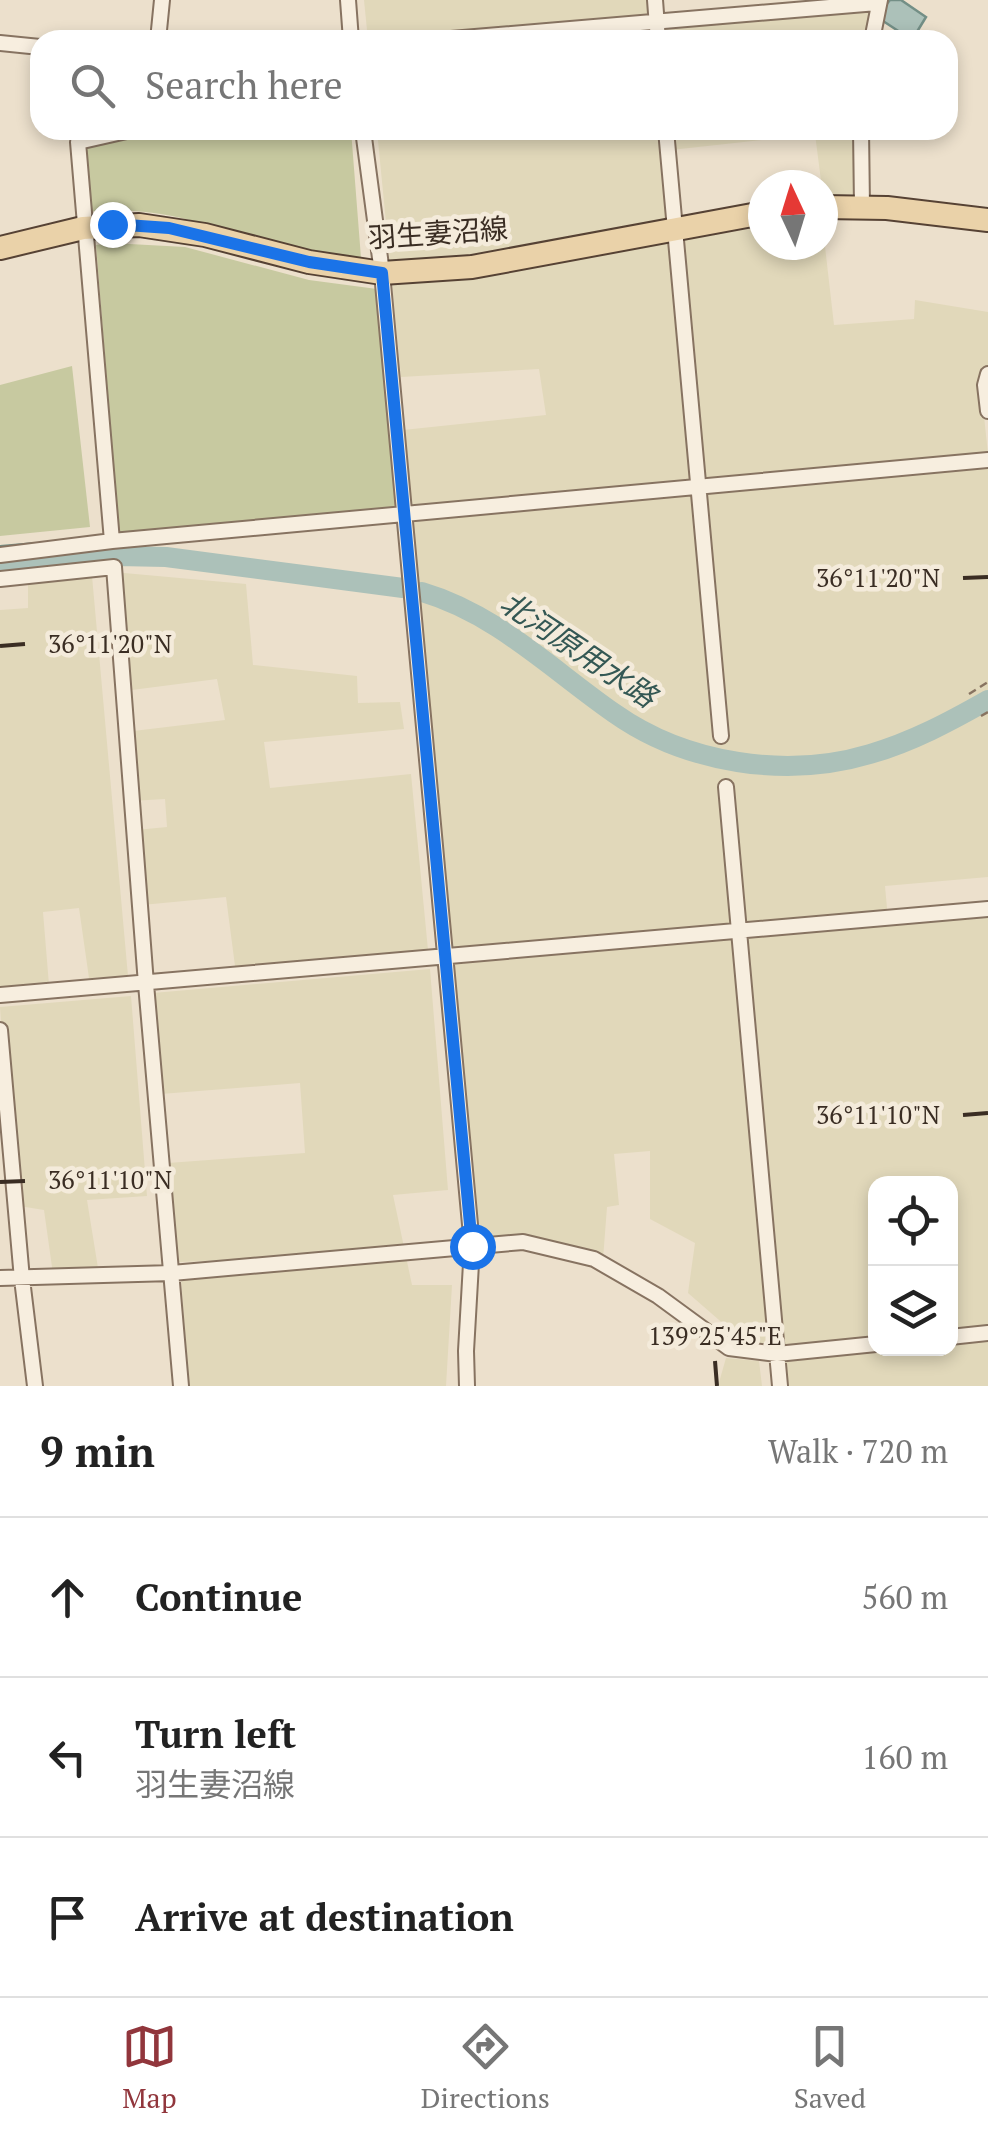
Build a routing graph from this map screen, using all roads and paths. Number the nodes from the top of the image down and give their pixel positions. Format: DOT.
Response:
graph roads {
  1 [pos="162,0"];
  2 [pos="348,0"];
  3 [pos="654,0"];
  4 [pos="879,2"];
  5 [pos="656,22"];
  6 [pos="159,30"];
  7 [pos="350,30"];
  8 [pos="560,30"];
  9 [pos="657,30"];
  10 [pos="874,30"];
  11 [pos="0,42"];
  12 [pos="30,45"];
  13 [pos="87,140"];
  14 [pos="363,140"];
  15 [pos="667,140"];
  16 [pos="861,140"];
  17 [pos="862,206"];
  18 [pos="838,207"];
  19 [pos="748,216"];
  20 [pos="988,220"];
  21 [pos="83,228"];
  22 [pos="675,229"];
  23 [pos="0,248"];
  24 [pos="382,273"];
  25 [pos="988,374"];
  26 [pos="988,411"];
  27 [pos="988,460"];
  28 [pos="699,488"];
  29 [pos="404,514"];
  30 [pos="112,540"];
  31 [pos="0,555"];
  32 [pos="0,579"];
  33 [pos="988,682"];
  34 [pos="969,694"];
  35 [pos="988,712"];
  36 [pos="981,716"];
  37 [pos="721,736"];
  38 [pos="726,787"];
  39 [pos="988,909"];
  40 [pos="738,931"];
  41 [pos="445,958"];
  42 [pos="146,984"];
  43 [pos="0,996"];
  44 [pos="0,1030"];
  45 [pos="472,1246"];
  46 [pos="172,1272"];
  47 [pos="0,1278"];
  48 [pos="22,1279"];
  49 [pos="988,1333"];
  50 [pos="958,1335"];
  51 [pos="868,1345"];
  52 [pos="777,1354"];
  53 [pos="35,1386"];
  54 [pos="182,1386"];
  55 [pos="467,1386"];
  56 [pos="780,1386"];
  1 -- 6 [label="street"];
  2 -- 7 [label="street"];
  3 -- 5 [label="street"];
  4 -- 5 [label="street"];
  4 -- 10 [label="street"];
  5 -- 8 [label="street"];
  5 -- 9 [label="street"];
  11 -- 12 [label="street"];
  13 -- 21 [label="street"];
  14 -- 24 [label="street"];
  15 -- 22 [label="street"];
  16 -- 17 [label="street"];
  17 -- 18 [label="main road"];
  17 -- 20 [label="main road"];
  19 -- 22 [label="main road, 羽生妻沼線"];
  21 -- 23 [label="main road, 羽生妻沼線"];
  21 -- 24 [label="main road, 羽生妻沼線"];
  21 -- 30 [label="street"];
  22 -- 24 [label="main road, 羽生妻沼線"];
  22 -- 28 [label="street"];
  24 -- 29 [label="street"];
  25 -- 26 [label="street"];
  27 -- 28 [label="street"];
  28 -- 29 [label="street"];
  28 -- 37 [label="street"];
  29 -- 30 [label="street"];
  29 -- 41 [label="street"];
  30 -- 31 [label="street"];
  32 -- 42 [label="street"];
  33 -- 34 [label="path"];
  35 -- 36 [label="path"];
  38 -- 40 [label="street"];
  39 -- 40 [label="street"];
  40 -- 41 [label="street"];
  40 -- 52 [label="street"];
  41 -- 42 [label="street"];
  41 -- 45 [label="street"];
  42 -- 43 [label="street"];
  42 -- 46 [label="street"];
  44 -- 48 [label="street"];
  45 -- 46 [label="street"];
  45 -- 52 [label="street"];
  45 -- 55 [label="street"];
  46 -- 48 [label="street"];
  46 -- 54 [label="street"];
  47 -- 48 [label="street"];
  48 -- 53 [label="street"];
  49 -- 50 [label="street"];
  51 -- 52 [label="street"];
  52 -- 56 [label="street"];
}
